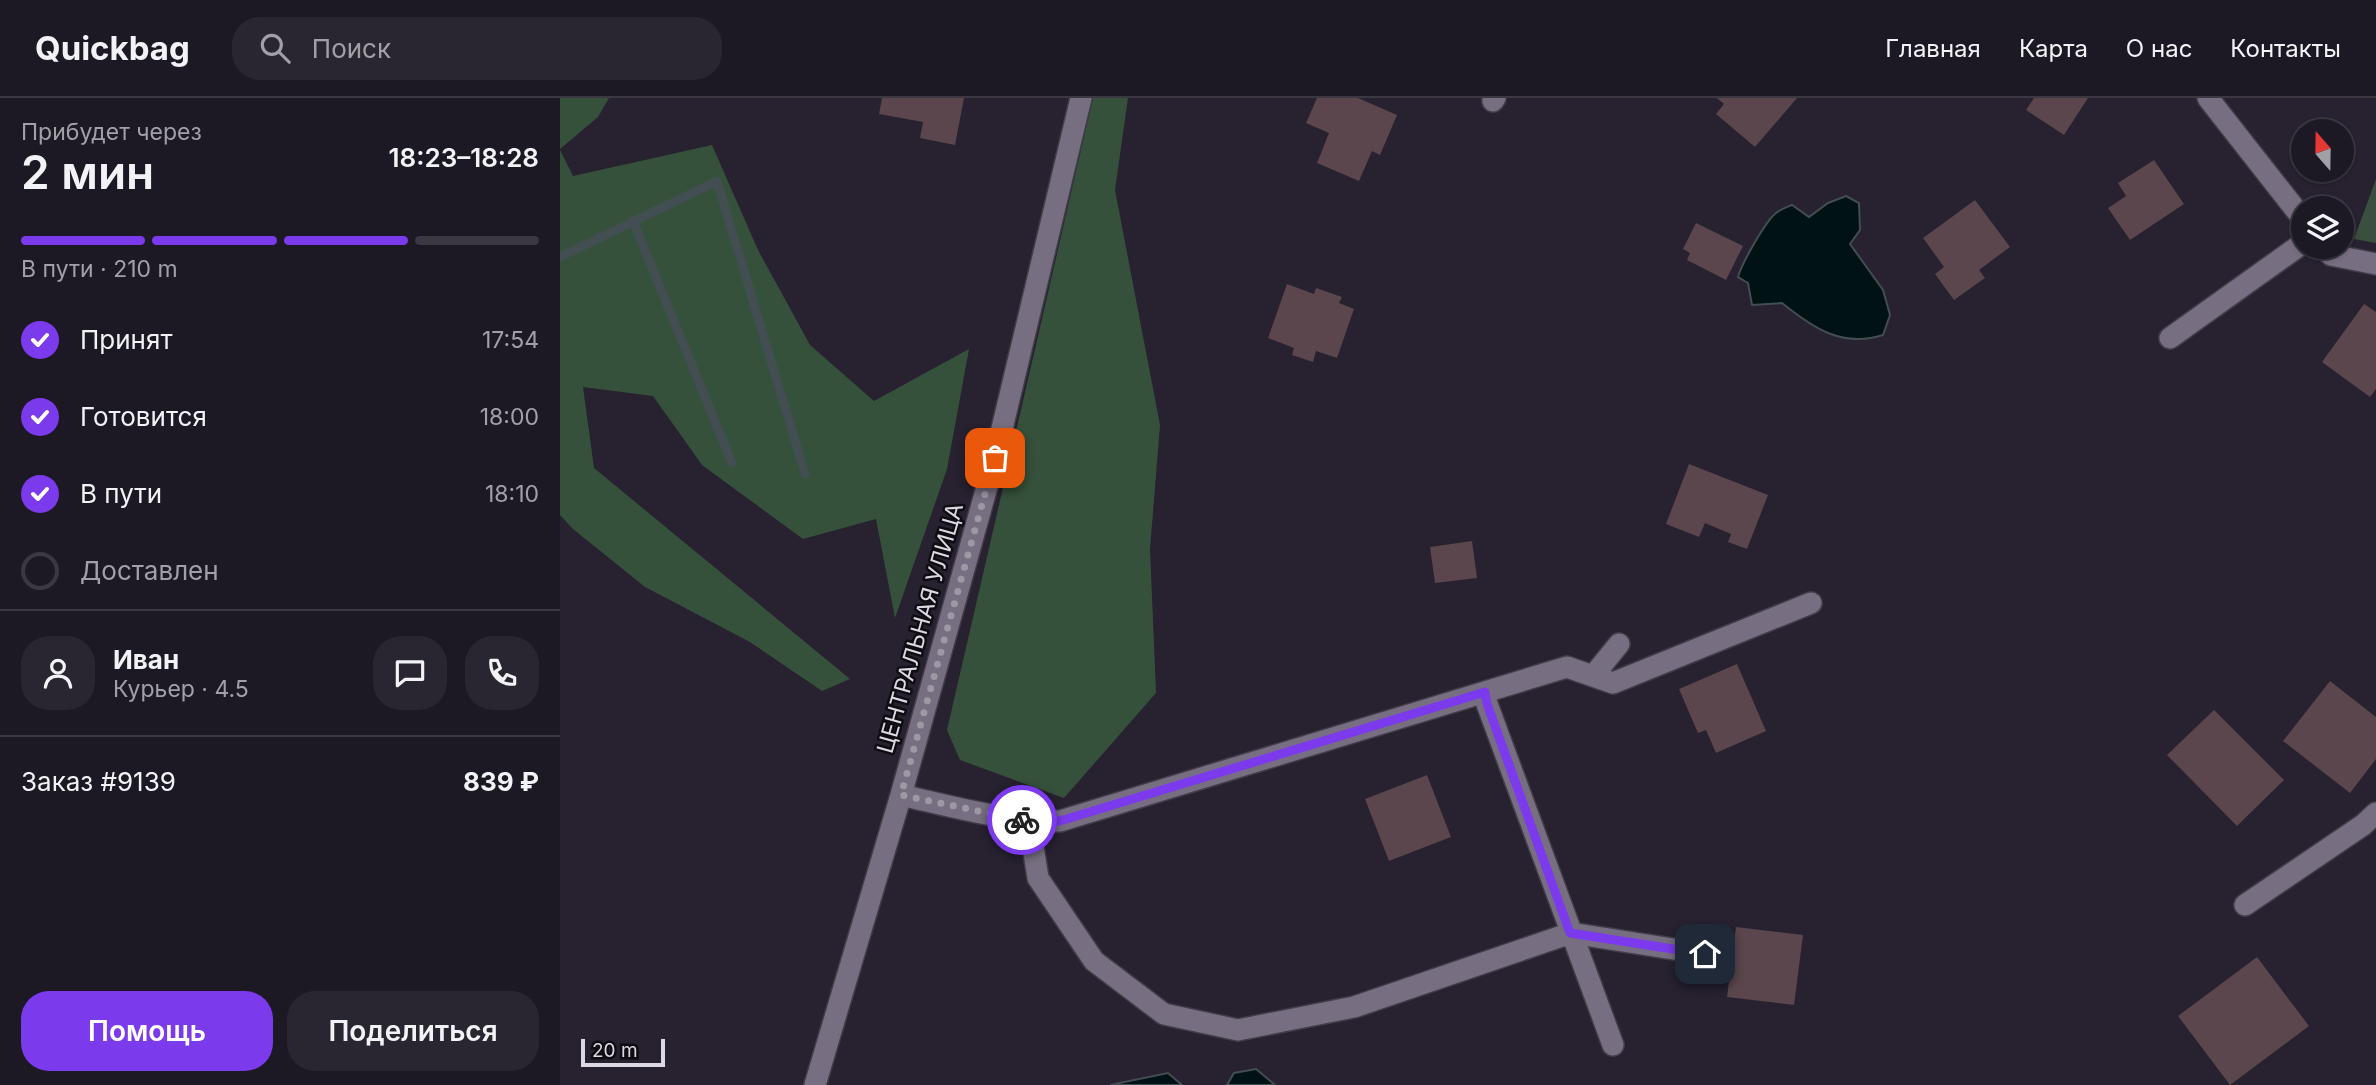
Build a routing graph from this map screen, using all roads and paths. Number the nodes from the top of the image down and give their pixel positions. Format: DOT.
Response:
graph roads {
  1 [pos="1081,98"];
  2 [pos="2208,98"];
  3 [pos="2291,204"];
  4 [pos="2291,252"];
  5 [pos="2354,258"];
  6 [pos="2376,264"];
  7 [pos="2170,338"];
  8 [pos="1811,603"];
  9 [pos="1619,644"];
  10 [pos="1593,676"];
  11 [pos="1485,692"];
  12 [pos="901,795"];
  13 [pos="2376,813"];
  14 [pos="1033,822"];
  15 [pos="2245,905"];
  16 [pos="1570,933"];
  17 [pos="1705,954"];
  18 [pos="1613,1045"];
  19 [pos="815,1085"];
  1 -- 12 [label="street, ЦЕНТРАЛЬНАЯ УЛИЦА"];
  2 -- 3 [label="street"];
  4 -- 7 [label="street"];
  5 -- 6 [label="street"];
  8 -- 10 [label="street"];
  9 -- 10 [label="street"];
  10 -- 11 [label="street"];
  11 -- 14 [label="street"];
  11 -- 16 [label="street"];
  12 -- 14 [label="street"];
  12 -- 19 [label="street, ЦЕНТРАЛЬНАЯ УЛИЦА"];
  13 -- 15 [label="street"];
  14 -- 16 [label="street"];
  16 -- 17 [label="street"];
  16 -- 18 [label="street"];
}
